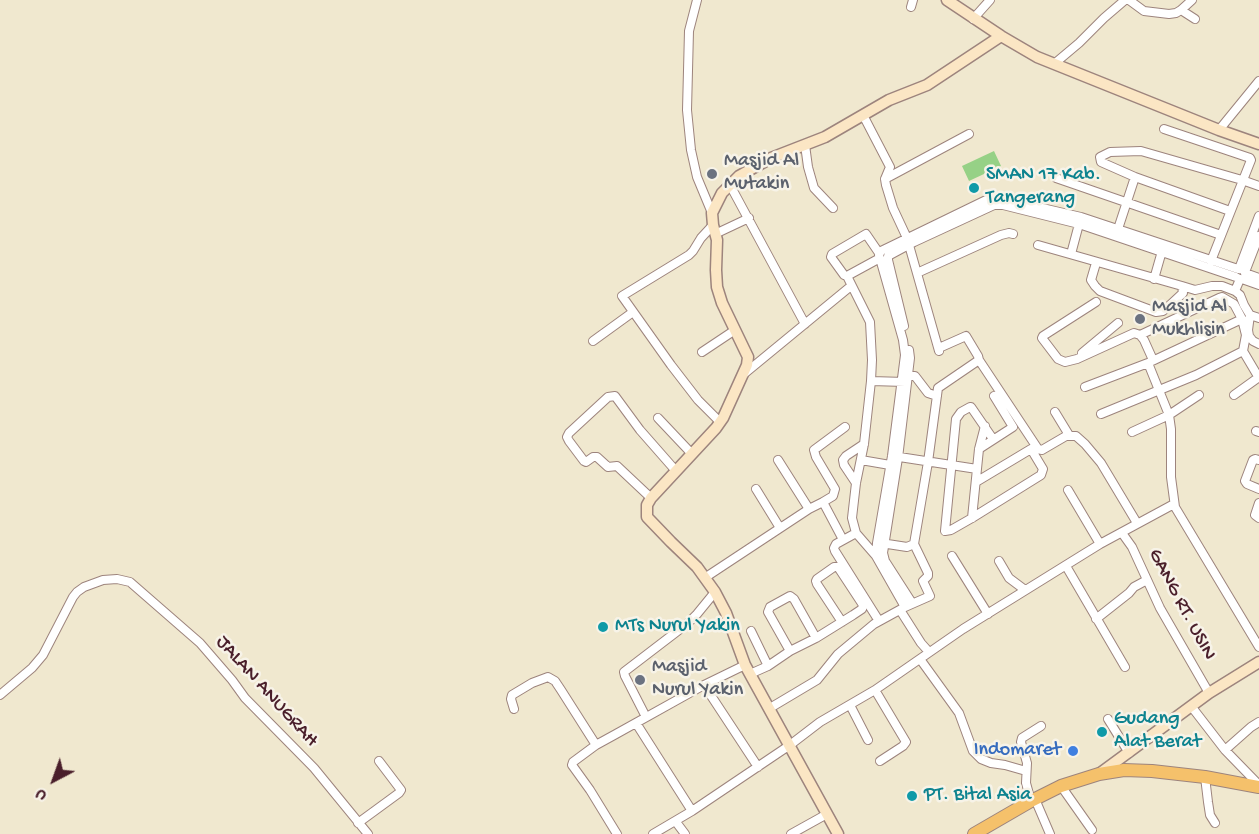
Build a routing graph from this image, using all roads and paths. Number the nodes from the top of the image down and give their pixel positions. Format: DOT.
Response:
graph roads {
  1 [pos="697,0"];
  2 [pos="947,0"];
  3 [pos="990,0"];
  4 [pos="1127,0"];
  5 [pos="1192,0"];
  6 [pos="1181,10"];
  7 [pos="973,19"];
  8 [pos="1194,19"];
  9 [pos="1001,36"];
  10 [pos="1054,64"];
  11 [pos="1259,81"];
  12 [pos="862,115"];
  13 [pos="1164,129"];
  14 [pos="1219,130"];
  15 [pos="969,134"];
  16 [pos="1259,144"];
  17 [pos="805,145"];
  18 [pos="1136,177"];
  19 [pos="1056,178"];
  20 [pos="885,179"];
  21 [pos="1242,180"];
  22 [pos="730,185"];
  23 [pos="1259,186"];
  24 [pos="1127,202"];
  25 [pos="833,208"];
  26 [pos="1230,210"];
  27 [pos="712,213"];
  28 [pos="1259,216"];
  29 [pos="748,218"];
  30 [pos="1078,224"];
  31 [pos="714,230"];
  32 [pos="1117,233"];
  33 [pos="1013,234"];
  34 [pos="1221,235"];
  35 [pos="1259,236"];
  36 [pos="908,241"];
  37 [pos="1038,245"];
  38 [pos="1162,251"];
  39 [pos="1071,254"];
  40 [pos="880,255"];
  41 [pos="1211,261"];
  42 [pos="1096,263"];
  43 [pos="917,273"];
  44 [pos="1241,274"];
  45 [pos="847,276"];
  46 [pos="1259,278"];
  47 [pos="1154,279"];
  48 [pos="1259,285"];
  49 [pos="851,286"];
  50 [pos="1182,286"];
  51 [pos="1235,291"];
  52 [pos="1096,302"];
  53 [pos="633,312"];
  54 [pos="1251,315"];
  55 [pos="1259,318"];
  56 [pos="1242,319"];
  57 [pos="1118,323"];
  58 [pos="805,324"];
  59 [pos="735,330"];
  60 [pos="1140,336"];
  61 [pos="593,341"];
  62 [pos="1259,344"];
  63 [pos="1243,351"];
  64 [pos="702,352"];
  65 [pos="1077,359"];
  66 [pos="980,360"];
  67 [pos="1151,362"];
  68 [pos="744,374"];
  69 [pos="1259,377"];
  70 [pos="905,380"];
  71 [pos="871,381"];
  72 [pos="1085,387"];
  73 [pos="1160,391"];
  74 [pos="1199,395"];
  75 [pos="1234,395"];
  76 [pos="937,396"];
  77 [pos="994,396"];
  78 [pos="1055,412"];
  79 [pos="1101,414"];
  80 [pos="1169,414"];
  81 [pos="658,418"];
  82 [pos="720,422"];
  83 [pos="985,426"];
  84 [pos="845,428"];
  85 [pos="1132,432"];
  86 [pos="1069,435"];
  87 [pos="993,439"];
  88 [pos="864,444"];
  89 [pos="979,449"];
  90 [pos="692,454"];
  91 [pos="895,457"];
  92 [pos="778,460"];
  93 [pos="861,460"];
  94 [pos="1259,460"];
  95 [pos="928,462"];
  96 [pos="890,465"];
  97 [pos="951,465"];
  98 [pos="977,469"];
  99 [pos="676,471"];
  100 [pos="976,482"];
  101 [pos="856,483"];
  102 [pos="756,489"];
  103 [pos="1259,489"];
  104 [pos="1068,490"];
  105 [pos="651,498"];
  106 [pos="823,502"];
  107 [pos="1259,503"];
  108 [pos="1174,504"];
  109 [pos="809,509"];
  110 [pos="972,518"];
  111 [pos="1259,518"];
  112 [pos="1137,523"];
  113 [pos="780,528"];
  114 [pos="1122,532"];
  115 [pos="856,533"];
  116 [pos="841,536"];
  117 [pos="880,543"];
  118 [pos="914,544"];
  119 [pos="1100,544"];
  120 [pos="880,556"];
  121 [pos="952,556"];
  122 [pos="999,561"];
  123 [pos="1066,566"];
  124 [pos="706,577"];
  125 [pos="1147,580"];
  126 [pos="1025,590"];
  127 [pos="715,592"];
  128 [pos="906,607"];
  129 [pos="988,614"];
  130 [pos="1096,619"];
  131 [pos="879,621"];
  132 [pos="842,622"];
  133 [pos="751,631"];
  134 [pos="816,638"];
  135 [pos="1259,647"];
  136 [pos="790,651"];
  137 [pos="929,652"];
  138 [pos="920,659"];
  139 [pos="1259,663"];
  140 [pos="768,666"];
  141 [pos="1125,667"];
  142 [pos="747,670"];
  143 [pos="704,686"];
  144 [pos="875,690"];
  145 [pos="1209,693"];
  146 [pos="0,695"];
  147 [pos="850,705"];
  148 [pos="1191,706"];
  149 [pos="770,708"];
  150 [pos="514,709"];
  151 [pos="646,717"];
  152 [pos="1108,719"];
  153 [pos="1259,722"];
  154 [pos="636,723"];
  155 [pos="1041,726"];
  156 [pos="868,740"];
  157 [pos="596,745"];
  158 [pos="790,745"];
  159 [pos="1225,750"];
  160 [pos="1129,753"];
  161 [pos="380,760"];
  162 [pos="880,761"];
  163 [pos="758,767"];
  164 [pos="1026,771"];
  165 [pos="1099,774"];
  166 [pos="1205,777"];
  167 [pos="1259,785"];
  168 [pos="1061,786"];
  169 [pos="1033,800"];
  170 [pos="692,811"];
  171 [pos="827,814"];
  172 [pos="676,822"];
  173 [pos="358,823"];
  174 [pos="1215,823"];
  175 [pos="1092,830"];
  176 [pos="368,834"];
  177 [pos="617,834"];
  178 [pos="653,834"];
  179 [pos="685,834"];
  180 [pos="791,834"];
  181 [pos="838,834"];
  182 [pos="975,834"];
  183 [pos="1050,834"];
  1 -- 27 [label="street"];
  2 -- 7 [label="street"];
  3 -- 7 [label="street"];
  4 -- 6 [label="street"];
  4 -- 10 [label="street"];
  5 -- 6 [label="street"];
  6 -- 8 [label="street"];
  7 -- 9 [label="street"];
  9 -- 10 [label="street"];
  9 -- 12 [label="street"];
  10 -- 14 [label="street"];
  11 -- 14 [label="street"];
  12 -- 17 [label="street"];
  12 -- 20 [label="street"];
  13 -- 21 [label="street"];
  14 -- 16 [label="street"];
  15 -- 20 [label="street"];
  17 -- 22 [label="street"];
  17 -- 25 [label="street"];
  18 -- 21 [label="street"];
  18 -- 24 [label="street"];
  18 -- 26 [label="street"];
  19 -- 24 [label="street"];
  20 -- 36 [label="street"];
  21 -- 23 [label="street"];
  21 -- 26 [label="street"];
  22 -- 27 [label="street"];
  22 -- 29 [label="street"];
  24 -- 32 [label="street"];
  24 -- 34 [label="street"];
  26 -- 34 [label="street"];
  27 -- 31 [label="street"];
  28 -- 44 [label="street"];
  29 -- 31 [label="street"];
  29 -- 58 [label="street"];
  30 -- 32 [label="street"];
  30 -- 36 [label="street"];
  30 -- 39 [label="street"];
  31 -- 53 [label="street"];
  31 -- 59 [label="street"];
  32 -- 36 [label="street"];
  32 -- 38 [label="street"];
  32 -- 41 [label="street"];
  33 -- 43 [label="street"];
  34 -- 41 [label="street"];
  35 -- 44 [label="street"];
  36 -- 40 [label="street"];
  36 -- 43 [label="street"];
  36 -- 70 [label="street"];
  37 -- 39 [label="street"];
  38 -- 44 [label="street"];
  38 -- 47 [label="street"];
  39 -- 42 [label="street"];
  40 -- 45 [label="street"];
  40 -- 45 [label="street"];
  40 -- 70 [label="street"];
  41 -- 44 [label="street"];
  42 -- 47 [label="street"];
  42 -- 50 [label="street"];
  43 -- 66 [label="street"];
  44 -- 46 [label="street"];
  44 -- 48 [label="street"];
  44 -- 51 [label="street"];
  45 -- 49 [label="street"];
  47 -- 50 [label="street"];
  49 -- 58 [label="street"];
  49 -- 71 [label="street"];
  50 -- 51 [label="street"];
  51 -- 54 [label="street"];
  52 -- 65 [label="street"];
  53 -- 61 [label="street"];
  53 -- 82 [label="street"];
  54 -- 55 [label="street"];
  54 -- 62 [label="street"];
  56 -- 60 [label="street"];
  56 -- 63 [label="street"];
  56 -- 67 [label="street"];
  57 -- 65 [label="street"];
  58 -- 68 [label="street"];
  59 -- 64 [label="street"];
  59 -- 68 [label="street"];
  60 -- 65 [label="street"];
  60 -- 67 [label="street"];
  63 -- 69 [label="street"];
  63 -- 73 [label="street"];
  66 -- 76 [label="street"];
  66 -- 86 [label="street"];
  67 -- 72 [label="street"];
  67 -- 73 [label="street"];
  68 -- 82 [label="street"];
  69 -- 75 [label="street"];
  70 -- 71 [label="street"];
  70 -- 76 [label="street"];
  70 -- 91 [label="street"];
  71 -- 88 [label="street"];
  73 -- 79 [label="street"];
  73 -- 80 [label="street"];
  74 -- 80 [label="street"];
  76 -- 95 [label="street"];
  77 -- 87 [label="street"];
  78 -- 86 [label="street"];
  80 -- 85 [label="street"];
  80 -- 108 [label="street"];
  81 -- 90 [label="street"];
  82 -- 90 [label="street"];
  83 -- 87 [label="street"];
  83 -- 89 [label="street"];
  83 -- 97 [label="street"];
  84 -- 106 [label="street"];
  86 -- 112 [label="street"];
  87 -- 89 [label="street"];
  88 -- 93 [label="street"];
  88 -- 101 [label="street"];
  89 -- 98 [label="street"];
  90 -- 99 [label="street"];
  91 -- 95 [label="street"];
  91 -- 96 [label="street"];
  91 -- 117 [label="street"];
  92 -- 109 [label="street"];
  93 -- 96 [label="street"];
  93 -- 101 [label="street"];
  94 -- 103 [label="street"];
  95 -- 97 [label="street"];
  95 -- 118 [label="street"];
  96 -- 117 [label="street"];
  97 -- 98 [label="street"];
  97 -- 110 [label="street"];
  98 -- 100 [label="street"];
  99 -- 105 [label="street"];
  99 -- 105 [label="street"];
  100 -- 110 [label="street"];
  100 -- 110 [label="street"];
  101 -- 115 [label="street"];
  102 -- 113 [label="street"];
  104 -- 119 [label="street"];
  105 -- 124 [label="street"];
  106 -- 109 [label="street"];
  106 -- 116 [label="street"];
  107 -- 111 [label="street"];
  108 -- 112 [label="street"];
  108 -- 135 [label="street"];
  109 -- 113 [label="street"];
  112 -- 114 [label="street"];
  113 -- 124 [label="street"];
  114 -- 119 [label="street"];
  114 -- 125 [label="street, GANG RT. USIN"];
  115 -- 120 [label="street"];
  115 -- 131 [label="street"];
  117 -- 118 [label="street"];
  117 -- 120 [label="street"];
  118 -- 128 [label="street"];
  119 -- 123 [label="street"];
  120 -- 128 [label="street"];
  121 -- 129 [label="street"];
  122 -- 126 [label="street"];
  123 -- 126 [label="street"];
  123 -- 130 [label="street"];
  124 -- 127 [label="street"];
  125 -- 130 [label="street"];
  125 -- 145 [label="street, GANG RT. USIN"];
  126 -- 129 [label="street"];
  127 -- 142 [label="street"];
  127 -- 151 [label="street"];
  128 -- 131 [label="street"];
  128 -- 137 [label="street"];
  129 -- 137 [label="street"];
  130 -- 141 [label="street"];
  131 -- 149 [label="street"];
  132 -- 132 [label="street"];
  132 -- 134 [label="street"];
  133 -- 140 [label="street"];
  134 -- 136 [label="street"];
  134 -- 136 [label="street"];
  136 -- 140 [label="street"];
  137 -- 138 [label="street"];
  138 -- 144 [label="street"];
  138 -- 164 [label="street"];
  139 -- 145 [label="street"];
  140 -- 142 [label="street"];
  142 -- 143 [label="street"];
  142 -- 149 [label="street"];
  143 -- 151 [label="street"];
  143 -- 163 [label="street"];
  144 -- 147 [label="street"];
  144 -- 162 [label="street"];
  145 -- 148 [label="street"];
  146 -- 173 [label="street, JALAN ANUGRAH"];
  147 -- 156 [label="street"];
  147 -- 158 [label="street"];
  148 -- 159 [label="street"];
  148 -- 160 [label="street"];
  149 -- 158 [label="street"];
  150 -- 157 [label="street"];
  151 -- 154 [label="street"];
  152 -- 160 [label="street"];
  153 -- 159 [label="street"];
  154 -- 157 [label="street"];
  154 -- 170 [label="street"];
  155 -- 164 [label="street"];
  157 -- 177 [label="street"];
  158 -- 163 [label="street"];
  158 -- 171 [label="street"];
  159 -- 167 [label="street"];
  160 -- 165 [label="street"];
  161 -- 173 [label="street"];
  163 -- 170 [label="street"];
  164 -- 169 [label="street"];
  165 -- 166 [label="main road"];
  165 -- 168 [label="main road"];
  166 -- 167 [label="main road"];
  166 -- 174 [label="street"];
  168 -- 169 [label="main road"];
  168 -- 175 [label="street"];
  169 -- 182 [label="main road"];
  169 -- 183 [label="street"];
  170 -- 172 [label="street"];
  171 -- 180 [label="street"];
  171 -- 181 [label="street"];
  172 -- 178 [label="street"];
  172 -- 179 [label="street"];
  173 -- 176 [label="street, JALAN ANUGRAH"];
}
